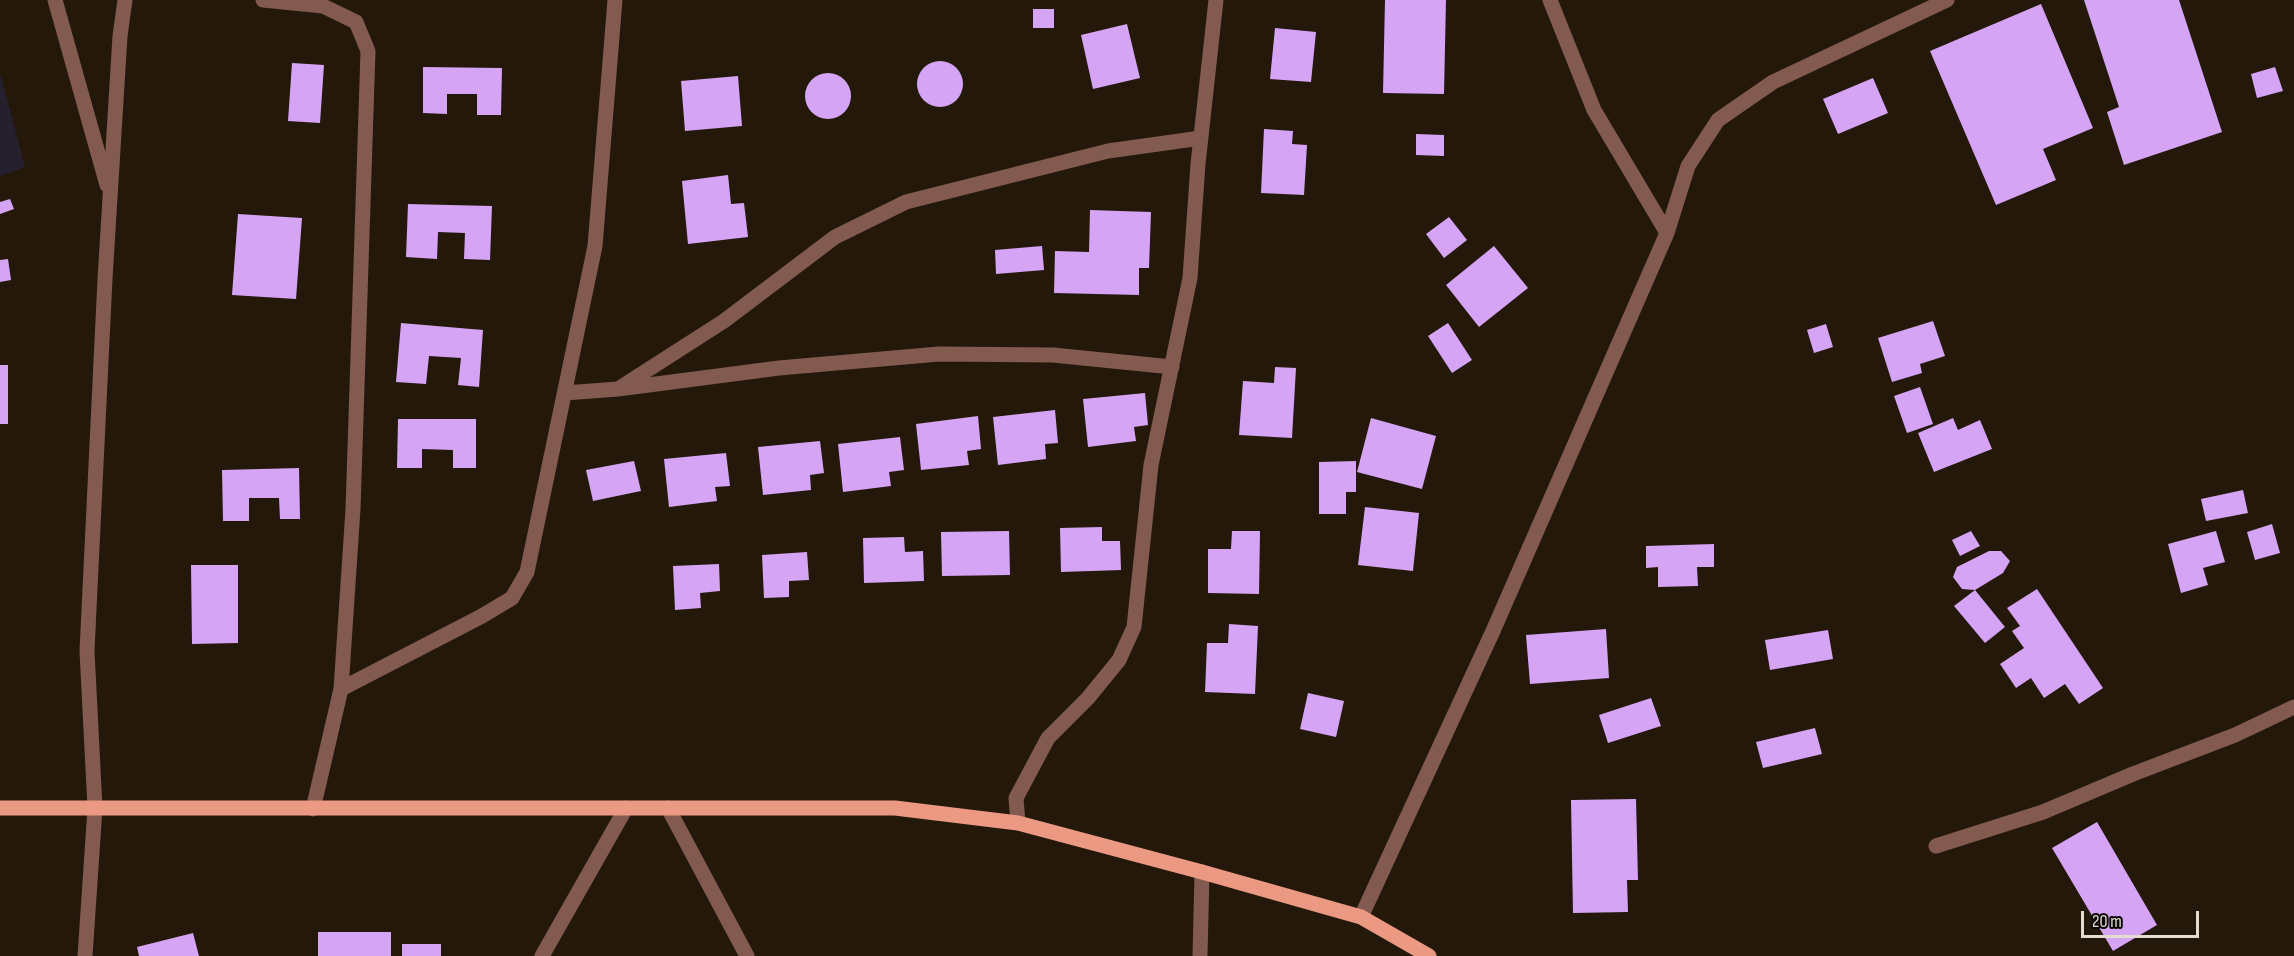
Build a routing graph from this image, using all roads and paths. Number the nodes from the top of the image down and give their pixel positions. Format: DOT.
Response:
graph roads {
  1 [pos="54,0"];
  2 [pos="125,0"];
  3 [pos="263,0"];
  4 [pos="615,0"];
  5 [pos="1216,0"];
  6 [pos="1550,0"];
  7 [pos="1947,0"];
  8 [pos="1201,138"];
  9 [pos="110,196"];
  10 [pos="1667,233"];
  11 [pos="1172,367"];
  12 [pos="618,389"];
  13 [pos="565,393"];
  14 [pos="341,689"];
  15 [pos="2294,707"];
  16 [pos="0,808"];
  17 [pos="95,808"];
  18 [pos="626,808"];
  19 [pos="668,808"];
  20 [pos="313,809"];
  21 [pos="1018,823"];
  22 [pos="1936,846"];
  23 [pos="1202,872"];
  24 [pos="1361,917"];
  25 [pos="85,956"];
  26 [pos="542,956"];
  27 [pos="747,956"];
  28 [pos="1200,956"];
  29 [pos="1429,956"];
  1 -- 9 [label="street"];
  2 -- 9 [label="street"];
  3 -- 14 [label="street"];
  4 -- 13 [label="street"];
  5 -- 8 [label="street"];
  6 -- 10 [label="street"];
  7 -- 10 [label="street"];
  8 -- 11 [label="street"];
  8 -- 12 [label="street"];
  9 -- 17 [label="street"];
  10 -- 24 [label="street"];
  11 -- 12 [label="street"];
  11 -- 21 [label="street"];
  12 -- 13 [label="street"];
  13 -- 14 [label="street"];
  14 -- 20 [label="street"];
  15 -- 22 [label="street"];
  16 -- 17 [label="main road"];
  17 -- 20 [label="main road"];
  17 -- 25 [label="street"];
  18 -- 19 [label="main road"];
  18 -- 20 [label="main road"];
  18 -- 26 [label="street"];
  19 -- 21 [label="main road"];
  19 -- 27 [label="street"];
  21 -- 23 [label="main road"];
  23 -- 24 [label="main road"];
  23 -- 28 [label="street"];
  24 -- 29 [label="main road"];
}
